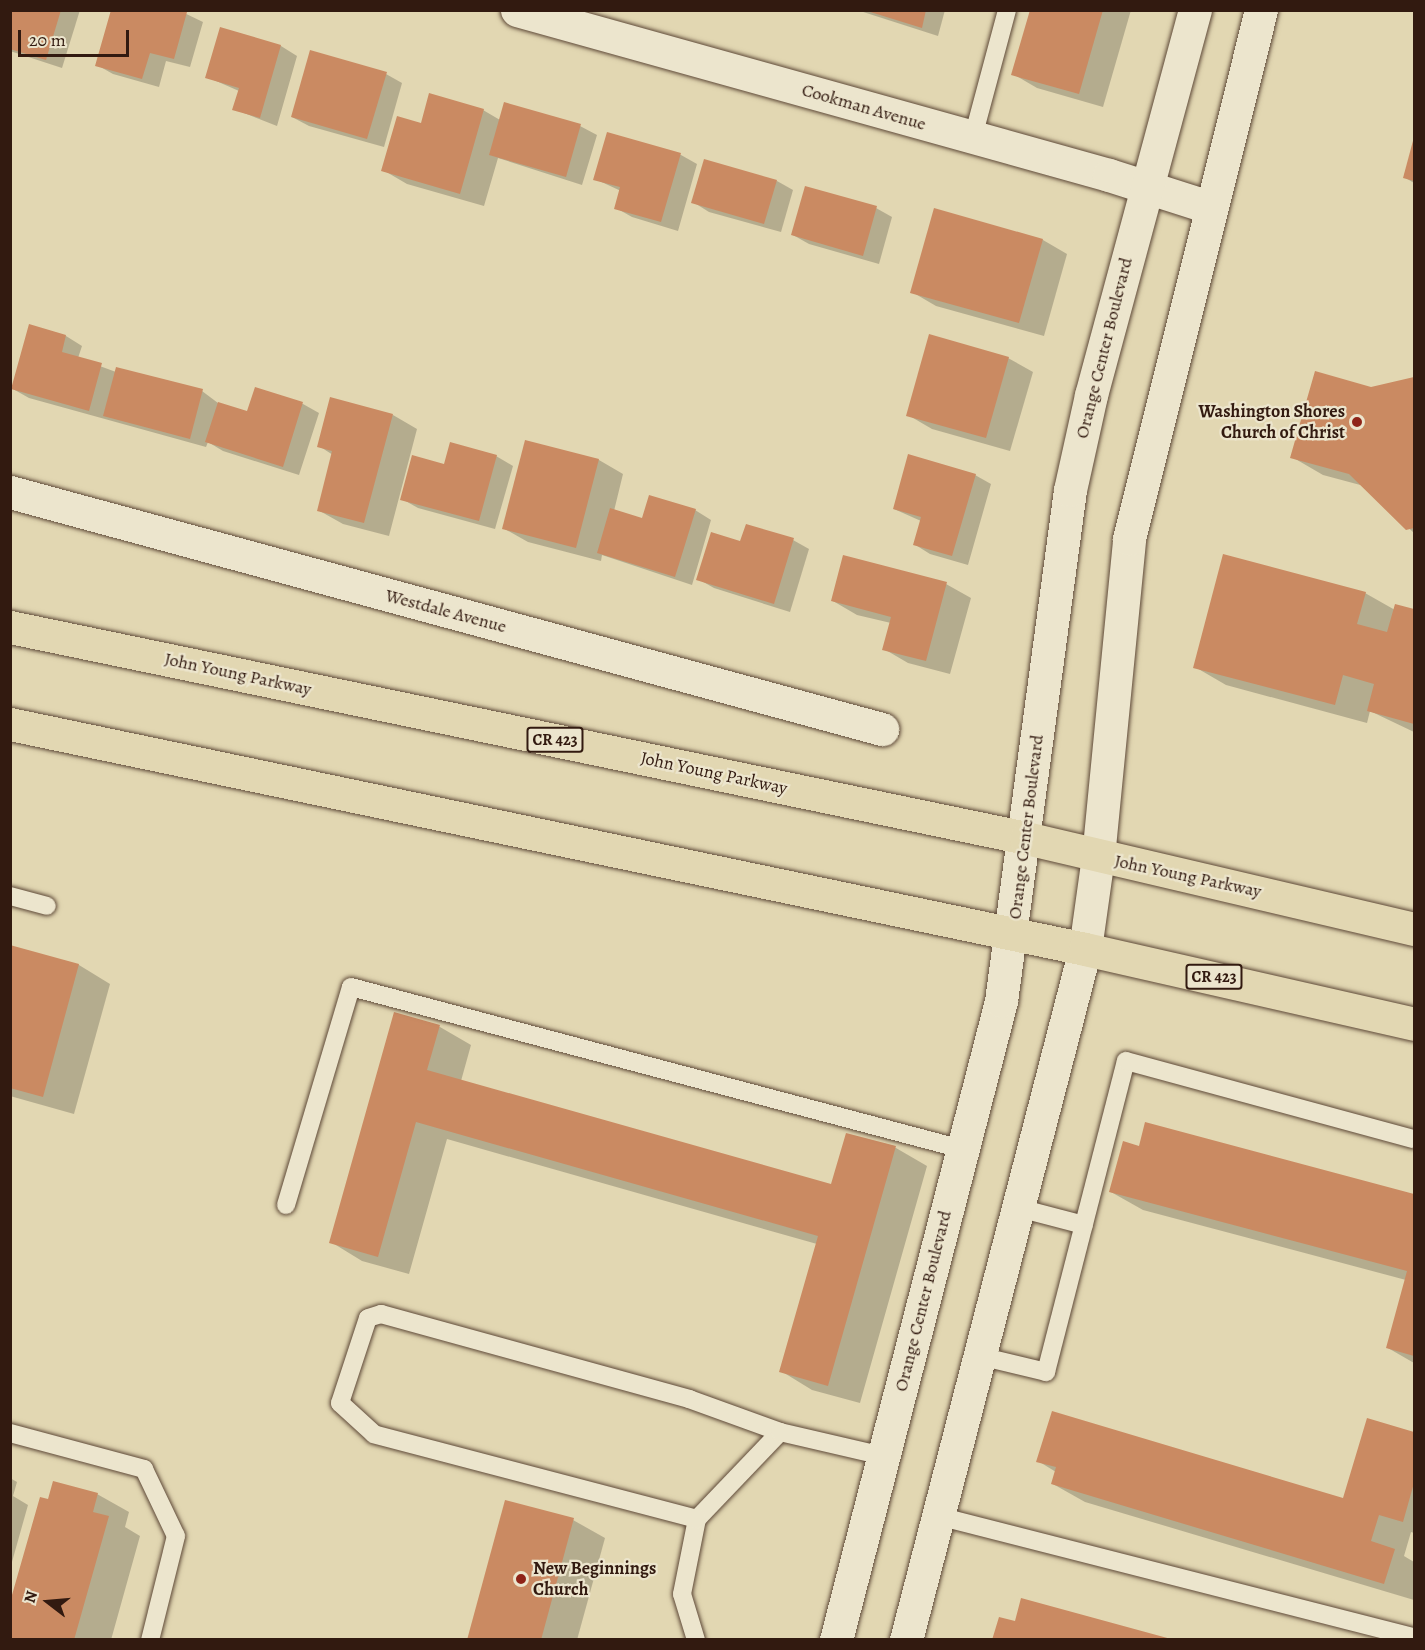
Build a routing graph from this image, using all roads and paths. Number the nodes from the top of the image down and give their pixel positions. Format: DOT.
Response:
graph roads {
  1 [pos="517,10"];
  2 [pos="1007,10"];
  3 [pos="1195,10"];
  4 [pos="1261,10"];
  5 [pos="973,137"];
  6 [pos="1146,186"];
  7 [pos="1209,207"];
  8 [pos="10,492"];
  9 [pos="10,627"];
  10 [pos="10,724"];
  11 [pos="882,729"];
  12 [pos="1026,838"];
  13 [pos="1098,857"];
  14 [pos="10,896"];
  15 [pos="47,906"];
  16 [pos="1414,929"];
  17 [pos="1012,936"];
  18 [pos="1085,949"];
  19 [pos="1414,1024"];
  20 [pos="1414,1138"];
  21 [pos="962,1149"];
  22 [pos="286,1205"];
  23 [pos="1019,1208"];
  24 [pos="1084,1225"];
  25 [pos="980,1356"];
  26 [pos="780,1432"];
  27 [pos="10,1433"];
  28 [pos="883,1456"];
  29 [pos="938,1516"];
  30 [pos="697,1519"];
  31 [pos="1414,1637"];
  32 [pos="150,1640"];
  33 [pos="696,1640"];
  34 [pos="836,1640"];
  35 [pos="906,1640"];
  1 -- 5 [label="street, Cookman Avenue"];
  2 -- 5 [label="lane"];
  3 -- 6 [label="street, Orange Center Boulevard"];
  4 -- 7 [label="street"];
  5 -- 6 [label="street, Cookman Avenue"];
  6 -- 7 [label="street, Cookman Avenue"];
  6 -- 12 [label="street, Orange Center Boulevard"];
  7 -- 13 [label="street"];
  8 -- 11 [label="street, Westdale Avenue"];
  9 -- 12 [label="main road, John Young Parkway / CR 423"];
  10 -- 17 [label="main road, CR 423"];
  12 -- 13 [label="main road, John Young Parkway / CR 423"];
  12 -- 17 [label="street, Orange Center Boulevard"];
  13 -- 16 [label="main road, John Young Parkway / CR 423"];
  13 -- 18 [label="street"];
  14 -- 15 [label="lane"];
  17 -- 18 [label="main road, CR 423"];
  17 -- 21 [label="street, Orange Center Boulevard"];
  18 -- 19 [label="main road, CR 423"];
  18 -- 23 [label="street"];
  20 -- 24 [label="lane"];
  21 -- 22 [label="lane"];
  21 -- 28 [label="street, Orange Center Boulevard"];
  23 -- 24 [label="lane"];
  23 -- 25 [label="street"];
  24 -- 25 [label="lane"];
  25 -- 29 [label="street"];
  26 -- 28 [label="lane"];
  26 -- 30 [label="lane"];
  26 -- 30 [label="lane"];
  27 -- 32 [label="lane"];
  28 -- 34 [label="street, Orange Center Boulevard"];
  29 -- 31 [label="lane"];
  29 -- 35 [label="street"];
  30 -- 33 [label="lane"];
}
